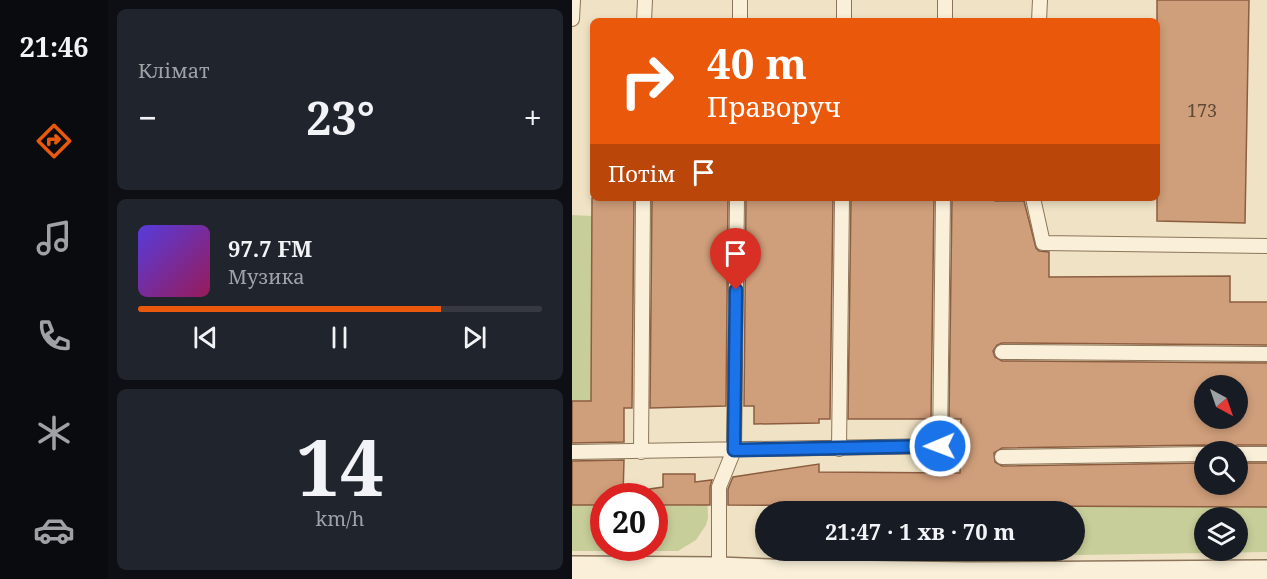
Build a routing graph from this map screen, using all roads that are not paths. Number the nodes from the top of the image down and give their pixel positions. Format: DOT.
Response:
graph roads {
  1 [pos="573,0"];
  2 [pos="645,0"];
  3 [pos="740,0"];
  4 [pos="844,0"];
  5 [pos="945,0"];
  6 [pos="1040,0"];
  7 [pos="644,18"];
  8 [pos="740,18"];
  9 [pos="844,18"];
  10 [pos="945,18"];
  11 [pos="1039,18"];
  12 [pos="572,19"];
  13 [pos="643,201"];
  14 [pos="737,201"];
  15 [pos="842,201"];
  16 [pos="943,201"];
  17 [pos="1034,201"];
  18 [pos="1268,246"];
  19 [pos="1002,352"];
  20 [pos="1268,354"];
  21 [pos="839,449"];
  22 [pos="734,450"];
  23 [pos="572,452"];
  24 [pos="641,452"];
  25 [pos="1194,454"];
  26 [pos="1248,454"];
  27 [pos="1268,454"];
  28 [pos="1002,457"];
  29 [pos="572,570"];
  30 [pos="719,571"];
  31 [pos="1268,574"];
  32 [pos="771,576"];
  33 [pos="967,578"];
  1 -- 12 [label="lane"];
  2 -- 7 [label="lane"];
  3 -- 8 [label="lane"];
  4 -- 9 [label="lane"];
  5 -- 10 [label="lane"];
  6 -- 11 [label="lane"];
  13 -- 24 [label="lane"];
  14 -- 22 [label="lane"];
  15 -- 21 [label="lane"];
  16 -- 21 [label="lane"];
  17 -- 18 [label="lane"];
  19 -- 20 [label="lane"];
  21 -- 22 [label="lane"];
  22 -- 24 [label="lane"];
  22 -- 30 [label="lane"];
  23 -- 24 [label="lane"];
  25 -- 28 [label="lane"];
  26 -- 27 [label="lane"];
  29 -- 30 [label="street"];
  30 -- 32 [label="street"];
  31 -- 33 [label="street"];
  32 -- 33 [label="street"];
}
